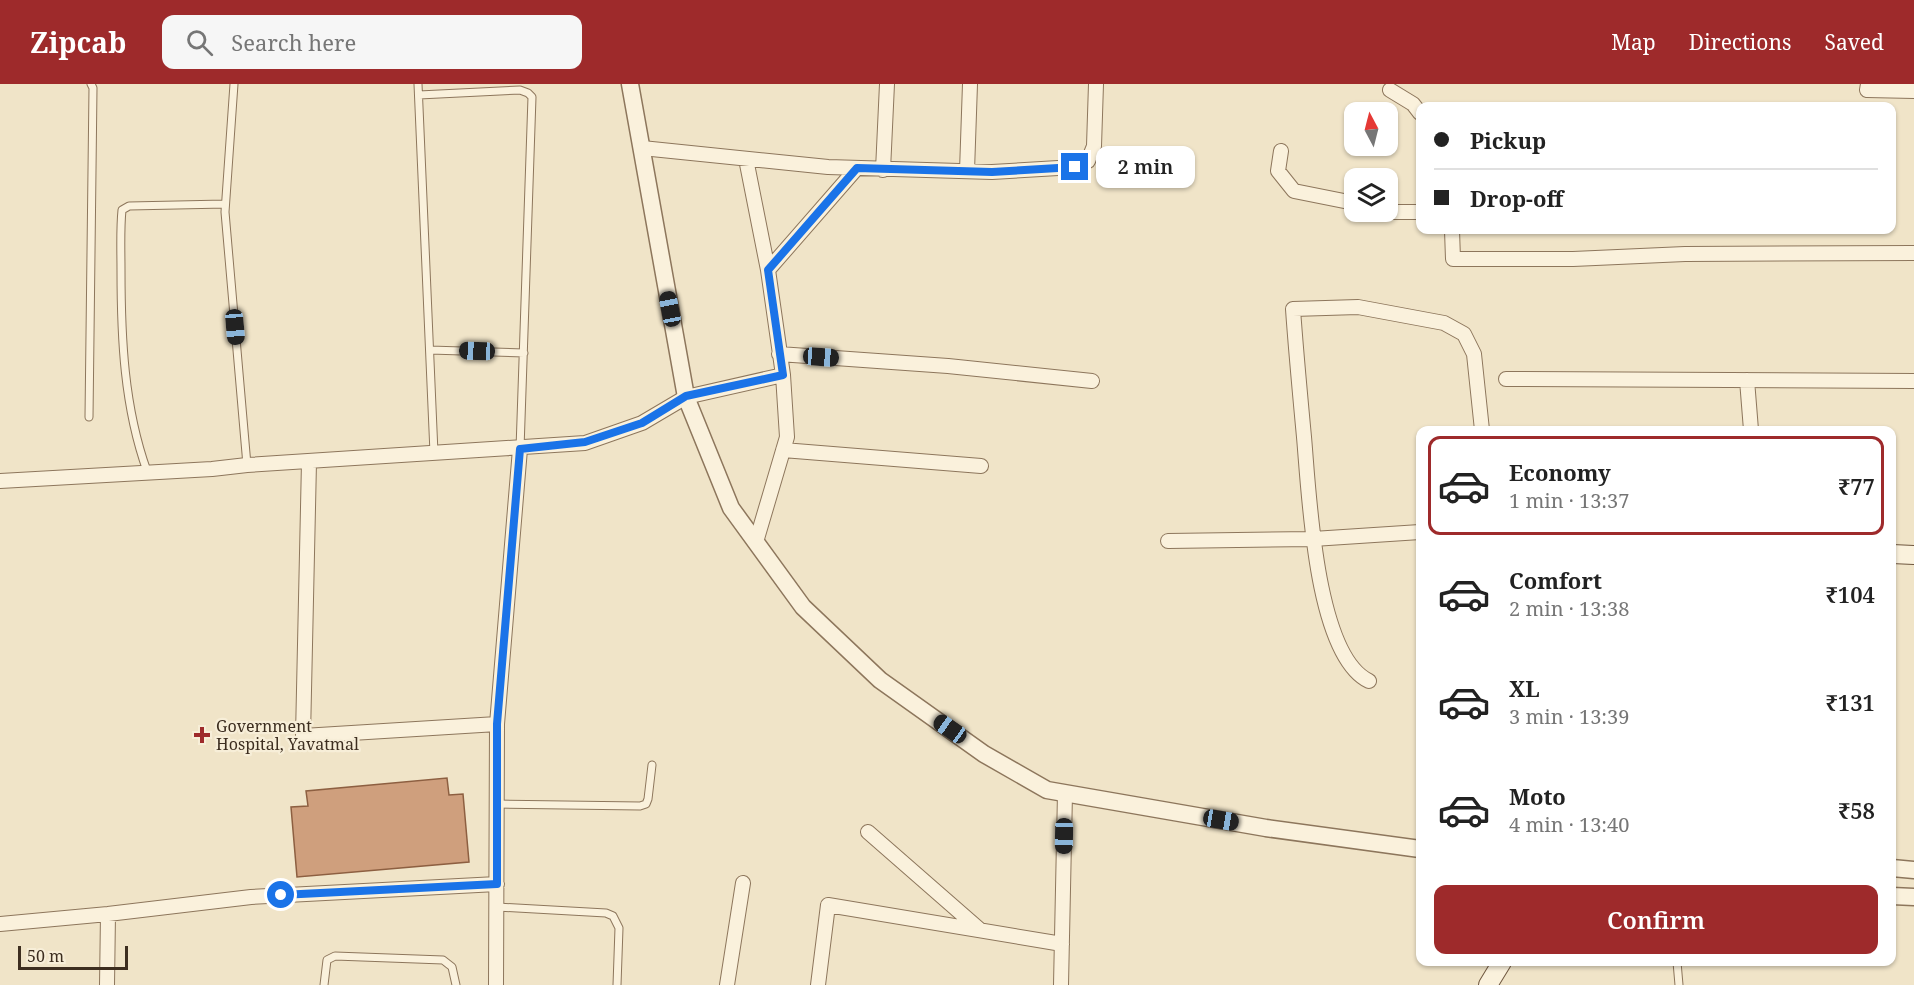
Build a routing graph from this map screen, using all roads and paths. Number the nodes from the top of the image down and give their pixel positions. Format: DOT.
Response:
graph roads {
  1 [pos="91,84"];
  2 [pos="234,84"];
  3 [pos="418,84"];
  4 [pos="630,84"];
  5 [pos="887,84"];
  6 [pos="970,84"];
  7 [pos="1095,84"];
  8 [pos="1868,84"];
  9 [pos="1390,90"];
  10 [pos="1914,91"];
  11 [pos="419,95"];
  12 [pos="1416,108"];
  13 [pos="642,148"];
  14 [pos="1281,151"];
  15 [pos="746,159"];
  16 [pos="857,168"];
  17 [pos="883,170"];
  18 [pos="967,171"];
  19 [pos="1344,201"];
  20 [pos="225,204"];
  21 [pos="1398,212"];
  22 [pos="1416,212"];
  23 [pos="1452,234"];
  24 [pos="1914,253"];
  25 [pos="768,270"];
  26 [pos="430,350"];
  27 [pos="524,353"];
  28 [pos="779,354"];
  29 [pos="783,375"];
  30 [pos="1506,379"];
  31 [pos="1747,380"];
  32 [pos="1092,381"];
  33 [pos="1914,381"];
  34 [pos="686,396"];
  35 [pos="89,417"];
  36 [pos="1482,426"];
  37 [pos="1751,426"];
  38 [pos="520,449"];
  39 [pos="783,450"];
  40 [pos="434,454"];
  41 [pos="309,462"];
  42 [pos="247,465"];
  43 [pos="981,466"];
  44 [pos="147,471"];
  45 [pos="0,481"];
  46 [pos="1416,532"];
  47 [pos="1313,539"];
  48 [pos="1168,541"];
  49 [pos="756,542"];
  50 [pos="1896,554"];
  51 [pos="1914,555"];
  52 [pos="1369,681"];
  53 [pos="497,724"];
  54 [pos="652,765"];
  55 [pos="1065,793"];
  56 [pos="497,804"];
  57 [pos="868,832"];
  58 [pos="1416,848"];
  59 [pos="1896,868"];
  60 [pos="1914,870"];
  61 [pos="743,883"];
  62 [pos="497,884"];
  63 [pos="1896,896"];
  64 [pos="1914,897"];
  65 [pos="497,907"];
  66 [pos="108,914"];
  67 [pos="0,924"];
  68 [pos="981,930"];
  69 [pos="1062,944"];
  70 [pos="1500,966"];
  71 [pos="1677,966"];
  72 [pos="107,985"];
  73 [pos="324,985"];
  74 [pos="456,985"];
  75 [pos="496,985"];
  76 [pos="617,985"];
  77 [pos="727,985"];
  78 [pos="818,985"];
  79 [pos="1061,985"];
  80 [pos="1488,985"];
  81 [pos="1679,985"];
  1 -- 35 [label="lane"];
  2 -- 20 [label="lane"];
  3 -- 11 [label="lane"];
  4 -- 13 [label="street"];
  5 -- 17 [label="street"];
  6 -- 18 [label="street"];
  7 -- 18 [label="street"];
  8 -- 10 [label="street"];
  9 -- 12 [label="street"];
  11 -- 26 [label="lane"];
  11 -- 27 [label="lane"];
  13 -- 15 [label="street"];
  13 -- 34 [label="street"];
  14 -- 19 [label="street"];
  15 -- 16 [label="street"];
  15 -- 25 [label="street"];
  16 -- 17 [label="street"];
  16 -- 25 [label="street"];
  17 -- 18 [label="street"];
  20 -- 42 [label="lane"];
  20 -- 44 [label="lane"];
  21 -- 22 [label="street"];
  23 -- 24 [label="street"];
  25 -- 28 [label="street"];
  26 -- 27 [label="lane"];
  26 -- 40 [label="lane"];
  27 -- 38 [label="lane"];
  28 -- 29 [label="street"];
  28 -- 32 [label="street"];
  29 -- 34 [label="street"];
  29 -- 39 [label="street"];
  30 -- 31 [label="street"];
  31 -- 33 [label="street"];
  31 -- 37 [label="street"];
  34 -- 38 [label="street"];
  34 -- 49 [label="street"];
  36 -- 47 [label="street"];
  38 -- 40 [label="street"];
  38 -- 53 [label="street"];
  39 -- 43 [label="street"];
  39 -- 49 [label="street"];
  40 -- 41 [label="street"];
  41 -- 42 [label="street"];
  41 -- 53 [label="street"];
  42 -- 44 [label="street"];
  44 -- 45 [label="street"];
  46 -- 47 [label="street"];
  47 -- 48 [label="street"];
  47 -- 52 [label="street"];
  49 -- 55 [label="street"];
  50 -- 51 [label="main road"];
  53 -- 56 [label="street"];
  54 -- 56 [label="lane"];
  55 -- 58 [label="street"];
  55 -- 69 [label="street"];
  56 -- 62 [label="street"];
  57 -- 68 [label="street"];
  59 -- 60 [label="street"];
  61 -- 77 [label="street"];
  62 -- 65 [label="street"];
  62 -- 66 [label="street"];
  63 -- 64 [label="street"];
  65 -- 75 [label="street"];
  65 -- 76 [label="lane"];
  66 -- 67 [label="street"];
  66 -- 72 [label="street"];
  68 -- 69 [label="street"];
  68 -- 78 [label="street"];
  69 -- 79 [label="street"];
  70 -- 80 [label="main road"];
  71 -- 81 [label="lane"];
  73 -- 74 [label="lane"];
}
